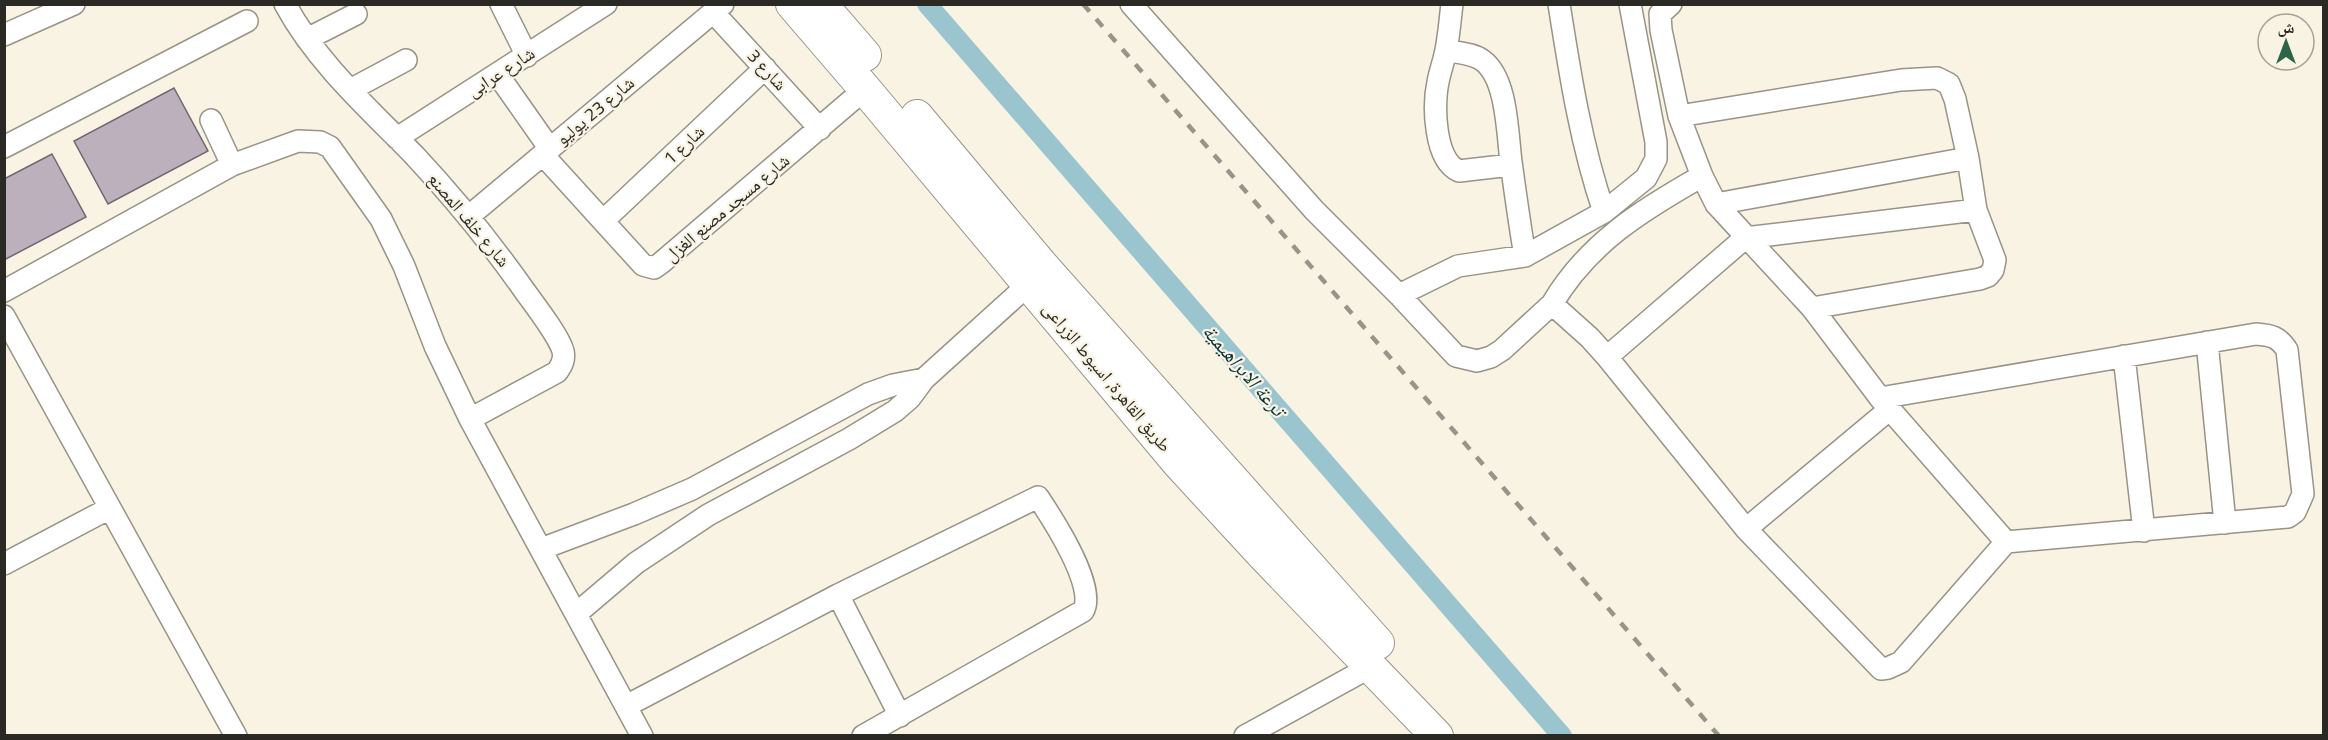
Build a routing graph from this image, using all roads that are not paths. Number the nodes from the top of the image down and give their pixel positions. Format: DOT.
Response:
graph roads {
  1 [pos="74,4"];
  2 [pos="285,4"];
  3 [pos="501,4"];
  4 [pos="606,4"];
  5 [pos="792,4"];
  6 [pos="821,4"];
  7 [pos="1131,4"];
  8 [pos="1452,4"];
  9 [pos="1559,4"];
  10 [pos="1630,4"];
  11 [pos="1671,4"];
  12 [pos="718,8"];
  13 [pos="356,14"];
  14 [pos="247,21"];
  15 [pos="4,35"];
  16 [pos="307,39"];
  17 [pos="1446,50"];
  18 [pos="526,56"];
  19 [pos="406,60"];
  20 [pos="765,69"];
  21 [pos="498,75"];
  22 [pos="865,89"];
  23 [pos="350,90"];
  24 [pos="1679,116"];
  25 [pos="211,120"];
  26 [pos="820,129"];
  27 [pos="397,138"];
  28 [pos="4,147"];
  29 [pos="547,152"];
  30 [pos="1968,158"];
  31 [pos="232,165"];
  32 [pos="1511,165"];
  33 [pos="1702,176"];
  34 [pos="1716,204"];
  35 [pos="1976,210"];
  36 [pos="1604,212"];
  37 [pos="468,217"];
  38 [pos="603,221"];
  39 [pos="1745,238"];
  40 [pos="1525,256"];
  41 [pos="1029,284"];
  42 [pos="4,291"];
  43 [pos="1399,296"];
  44 [pos="1551,304"];
  45 [pos="1812,308"];
  46 [pos="4,316"];
  47 [pos="2206,342"];
  48 [pos="2124,356"];
  49 [pos="1607,357"];
  50 [pos="924,379"];
  51 [pos="1885,404"];
  52 [pos="470,419"];
  53 [pos="692,489"];
  54 [pos="110,508"];
  55 [pos="708,516"];
  56 [pos="2225,523"];
  57 [pos="1746,529"];
  58 [pos="2144,531"];
  59 [pos="2006,542"];
  60 [pos="541,549"];
  61 [pos="4,564"];
  62 [pos="838,595"];
  63 [pos="576,614"];
  64 [pos="1372,666"];
  65 [pos="626,706"];
  66 [pos="900,716"];
  67 [pos="236,735"];
  68 [pos="642,735"];
  69 [pos="863,735"];
  70 [pos="1245,735"];
  71 [pos="1437,735"];
  72 [pos="1460,735"];
  1 -- 15 [label="street"];
  2 -- 16 [label="street, شارع خلف المصنع"];
  3 -- 18 [label="street"];
  4 -- 18 [label="street, شارع عرابى"];
  5 -- 22 [label="highway, طريق القاهرة, اسيوط الزراعى"];
  6 -- 72 [label="highway, طريق القاهرة, اسيوط الزراعى"];
  7 -- 43 [label="street"];
  8 -- 17 [label="street"];
  9 -- 36 [label="street"];
  10 -- 36 [label="street"];
  11 -- 24 [label="street"];
  12 -- 20 [label="street, شارع 3"];
  12 -- 29 [label="street, شارع 23 يوليو"];
  13 -- 16 [label="street"];
  14 -- 28 [label="street"];
  16 -- 23 [label="street, شارع خلف المصنع"];
  17 -- 32 [label="street"];
  17 -- 32 [label="street"];
  18 -- 21 [label="street, شارع عرابى"];
  19 -- 23 [label="street"];
  20 -- 26 [label="street, شارع 3"];
  20 -- 38 [label="street, شارع 1"];
  21 -- 27 [label="street, شارع عرابى"];
  21 -- 29 [label="street, شارع مسجد مصنع الغزل"];
  22 -- 26 [label="street, شارع مسجد مصنع الغزل"];
  22 -- 41 [label="highway, طريق القاهرة, اسيوط الزراعى"];
  23 -- 27 [label="street, شارع خلف المصنع"];
  24 -- 30 [label="street"];
  24 -- 33 [label="street"];
  25 -- 31 [label="street"];
  26 -- 38 [label="street, شارع مسجد مصنع الغزل"];
  27 -- 37 [label="street, شارع خلف المصنع"];
  29 -- 37 [label="street, شارع 23 يوليو"];
  29 -- 38 [label="street, شارع مسجد مصنع الغزل"];
  30 -- 34 [label="street"];
  30 -- 35 [label="street"];
  31 -- 42 [label="street"];
  31 -- 52 [label="street"];
  32 -- 40 [label="street"];
  33 -- 34 [label="street"];
  33 -- 44 [label="street"];
  34 -- 39 [label="street"];
  35 -- 39 [label="street"];
  35 -- 45 [label="street"];
  36 -- 40 [label="street"];
  37 -- 52 [label="street, شارع خلف المصنع"];
  39 -- 45 [label="street"];
  39 -- 49 [label="street"];
  40 -- 43 [label="street"];
  41 -- 50 [label="street"];
  41 -- 64 [label="highway, طريق القاهرة, اسيوط الزراعى"];
  43 -- 44 [label="street"];
  44 -- 49 [label="street"];
  45 -- 51 [label="street"];
  46 -- 54 [label="street"];
  47 -- 48 [label="street"];
  47 -- 56 [label="street"];
  47 -- 56 [label="street"];
  48 -- 51 [label="street"];
  48 -- 58 [label="street"];
  49 -- 57 [label="street"];
  50 -- 53 [label="street"];
  50 -- 55 [label="street"];
  51 -- 57 [label="street"];
  51 -- 59 [label="street"];
  52 -- 60 [label="street"];
  53 -- 55 [label="street"];
  53 -- 60 [label="street"];
  54 -- 61 [label="street"];
  54 -- 67 [label="street"];
  55 -- 63 [label="street"];
  56 -- 58 [label="street"];
  57 -- 59 [label="street"];
  58 -- 59 [label="street"];
  60 -- 63 [label="street"];
  62 -- 65 [label="street"];
  62 -- 66 [label="street"];
  62 -- 66 [label="street"];
  63 -- 65 [label="street"];
  64 -- 70 [label="street"];
  64 -- 71 [label="highway, طريق القاهرة, اسيوط الزراعى"];
  65 -- 68 [label="street"];
  66 -- 69 [label="street"];
}
